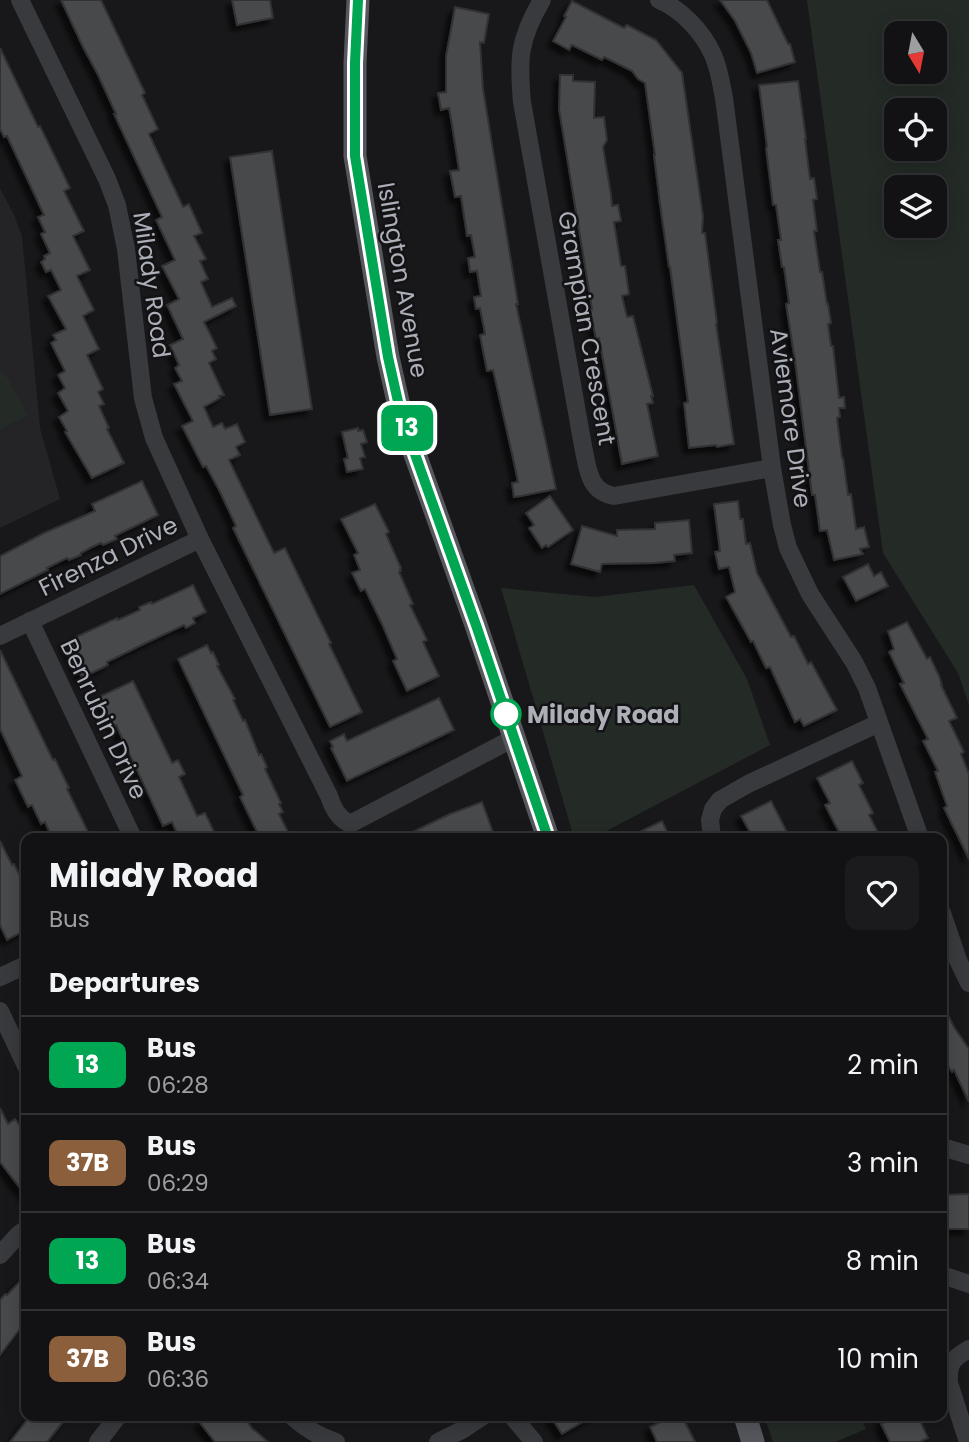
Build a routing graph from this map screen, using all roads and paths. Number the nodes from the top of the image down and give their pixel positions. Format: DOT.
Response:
graph roads {
  1 [pos="20,0"];
  2 [pos="358,0"];
  3 [pos="542,0"];
  4 [pos="659,0"];
  5 [pos="772,468"];
  6 [pos="200,538"];
  7 [pos="30,621"];
  8 [pos="0,636"];
  9 [pos="879,723"];
  10 [pos="514,738"];
  11 [pos="131,833"];
  12 [pos="546,833"];
  13 [pos="711,833"];
  14 [pos="918,833"];
  15 [pos="947,928"];
  16 [pos="21,967"];
  17 [pos="0,977"];
  18 [pos="969,982"];
  19 [pos="0,1011"];
  20 [pos="21,1055"];
  21 [pos="947,1148"];
  22 [pos="969,1155"];
  23 [pos="21,1233"];
  24 [pos="0,1255"];
  25 [pos="947,1277"];
  26 [pos="969,1284"];
  27 [pos="969,1349"];
  28 [pos="114,1421"];
  29 [pos="298,1421"];
  30 [pos="476,1421"];
  31 [pos="516,1421"];
  32 [pos="747,1421"];
  33 [pos="97,1442"];
  34 [pos="336,1442"];
  35 [pos="438,1442"];
  36 [pos="534,1442"];
  37 [pos="754,1442"];
  38 [pos="968,1442"];
  1 -- 6 [label="street, Milady Road"];
  2 -- 10 [label="main road, Islington Avenue"];
  3 -- 5 [label="street, Grampian Crescent"];
  4 -- 5 [label="street, Aviemore Drive"];
  5 -- 9 [label="street, Aviemore Drive"];
  6 -- 7 [label="street, Firenza Drive"];
  6 -- 10 [label="street, Milady Road"];
  7 -- 8 [label="street, Firenza Drive"];
  7 -- 11 [label="street, Benrubin Drive"];
  9 -- 13 [label="street"];
  9 -- 14 [label="street, Aviemore Drive"];
  10 -- 12 [label="main road, Islington Avenue"];
  15 -- 18 [label="street"];
  16 -- 17 [label="street"];
  19 -- 20 [label="street"];
  21 -- 22 [label="street"];
  23 -- 24 [label="street"];
  25 -- 26 [label="street"];
  27 -- 38 [label="street"];
  28 -- 33 [label="street"];
  29 -- 34 [label="street"];
  30 -- 35 [label="street"];
  31 -- 36 [label="street"];
  32 -- 37 [label="main road"];
}
